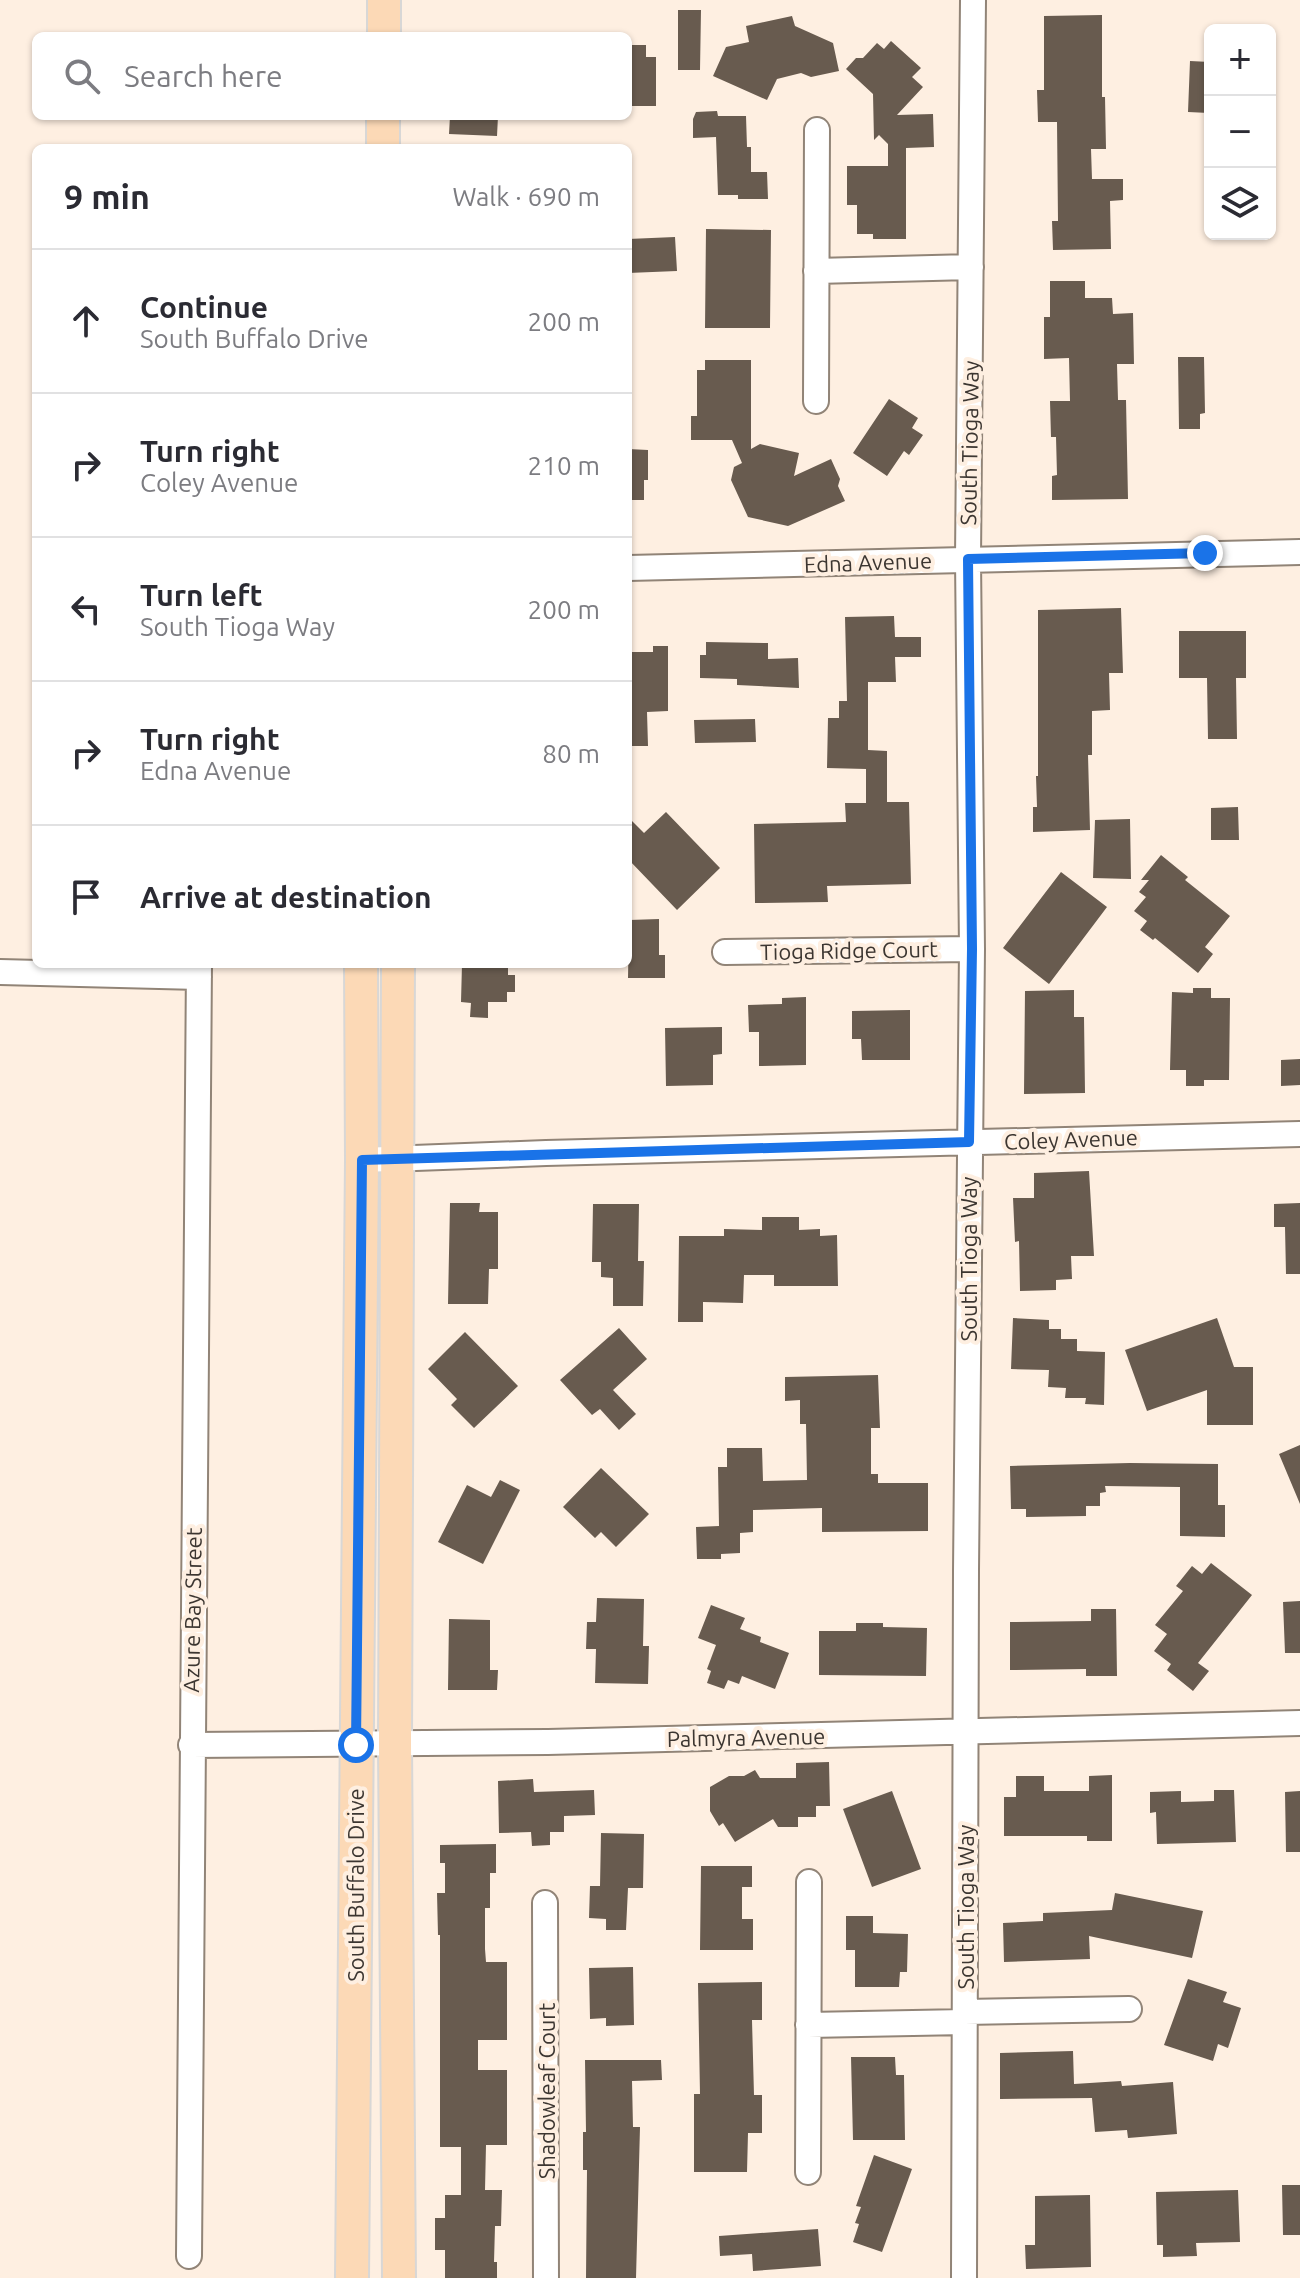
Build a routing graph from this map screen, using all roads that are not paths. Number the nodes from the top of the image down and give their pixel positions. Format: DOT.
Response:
graph roads {
  1 [pos="384,0"];
  2 [pos="973,0"];
  3 [pos="384,32"];
  4 [pos="383,120"];
  5 [pos="817,130"];
  6 [pos="383,144"];
  7 [pos="971,267"];
  8 [pos="816,271"];
  9 [pos="816,401"];
  10 [pos="1300,552"];
  11 [pos="968,559"];
  12 [pos="632,568"];
  13 [pos="972,949"];
  14 [pos="725,952"];
  15 [pos="361,968"];
  16 [pos="398,968"];
  17 [pos="199,970"];
  18 [pos="0,972"];
  19 [pos="1300,1134"];
  20 [pos="969,1142"];
  21 [pos="399,1158"];
  22 [pos="362,1160"];
  23 [pos="1300,1723"];
  24 [pos="966,1732"];
  25 [pos="395,1744"];
  26 [pos="191,1745"];
  27 [pos="356,1745"];
  28 [pos="809,1882"];
  29 [pos="545,1903"];
  30 [pos="1129,2009"];
  31 [pos="965,2017"];
  32 [pos="808,2025"];
  33 [pos="808,2172"];
  34 [pos="189,2256"];
  35 [pos="352,2278"];
  36 [pos="399,2278"];
  37 [pos="546,2278"];
  38 [pos="964,2278"];
  1 -- 3 [label="main road"];
  2 -- 7 [label="street, South Tioga Way"];
  4 -- 6 [label="main road"];
  5 -- 8 [label="street"];
  7 -- 8 [label="street"];
  7 -- 11 [label="street, South Tioga Way"];
  8 -- 9 [label="street"];
  10 -- 11 [label="street, Edna Avenue"];
  11 -- 12 [label="street, Edna Avenue"];
  11 -- 13 [label="street, South Tioga Way"];
  13 -- 14 [label="street, Tioga Ridge Court"];
  13 -- 20 [label="street, South Tioga Way"];
  15 -- 22 [label="main road, South Buffalo Drive"];
  16 -- 21 [label="main road, South Buffalo Drive"];
  17 -- 18 [label="street"];
  17 -- 26 [label="street, Azure Bay Street"];
  19 -- 20 [label="street, Coley Avenue"];
  20 -- 21 [label="street, Coley Avenue"];
  20 -- 24 [label="street, South Tioga Way"];
  21 -- 22 [label="street, Coley Avenue"];
  21 -- 25 [label="main road, South Buffalo Drive"];
  22 -- 27 [label="main road, South Buffalo Drive"];
  23 -- 24 [label="street, Palmyra Avenue"];
  24 -- 25 [label="street, Palmyra Avenue"];
  24 -- 31 [label="street, South Tioga Way"];
  25 -- 27 [label="street, Palmyra Avenue"];
  25 -- 36 [label="main road, South Buffalo Drive"];
  26 -- 27 [label="street, Palmyra Avenue"];
  26 -- 34 [label="street, Azure Bay Street"];
  27 -- 35 [label="main road, South Buffalo Drive"];
  28 -- 32 [label="street"];
  29 -- 37 [label="street, Shadowleaf Court"];
  30 -- 31 [label="street"];
  31 -- 32 [label="street"];
  31 -- 38 [label="street, South Tioga Way"];
  32 -- 33 [label="street"];
}
